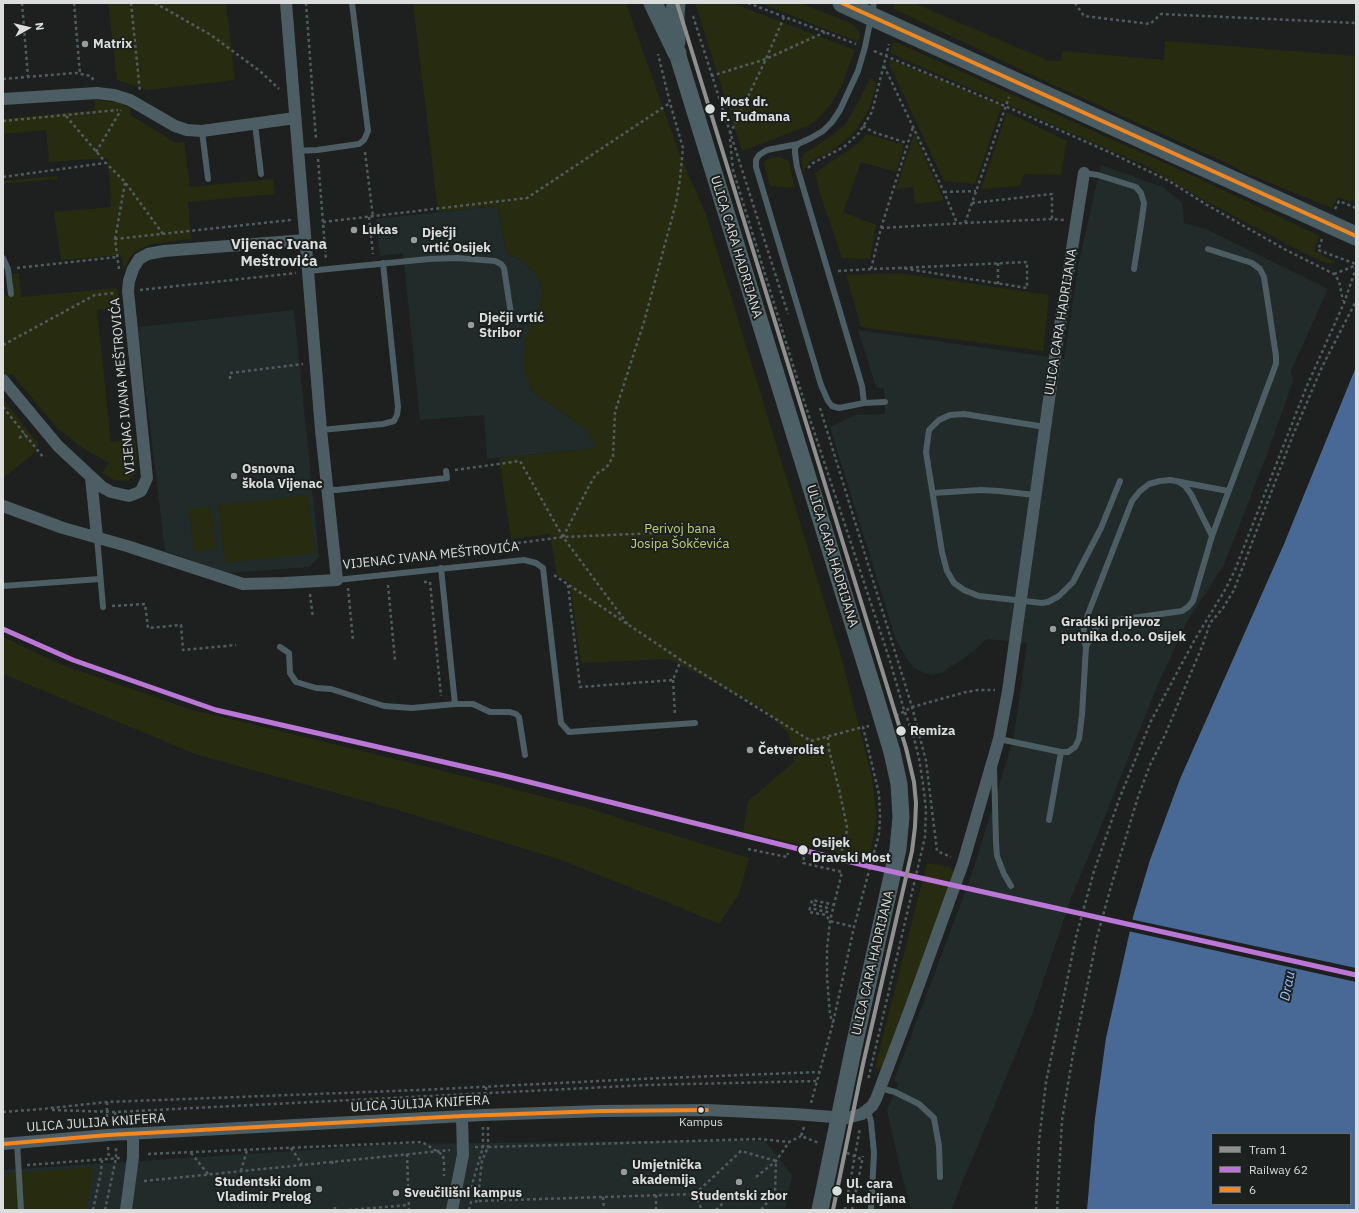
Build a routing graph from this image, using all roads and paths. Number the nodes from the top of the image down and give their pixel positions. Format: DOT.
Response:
graph roads {
  1 [pos="22,3"];
  2 [pos="74,3"];
  3 [pos="131,3"];
  4 [pos="155,3"];
  5 [pos="286,3"];
  6 [pos="352,3"];
  7 [pos="653,3"];
  8 [pos="662,3"];
  9 [pos="676,3"];
  10 [pos="748,3"];
  11 [pos="842,3"];
  12 [pos="1075,3"];
  13 [pos="873,10"];
  14 [pos="692,14"];
  15 [pos="784,17"];
  16 [pos="1356,23"];
  17 [pos="825,32"];
  18 [pos="889,44"];
  19 [pos="865,47"];
  20 [pos="656,49"];
  21 [pos="677,53"];
  22 [pos="886,56"];
  23 [pos="766,59"];
  24 [pos="884,65"];
  25 [pos="80,74"];
  26 [pos="711,76"];
  27 [pos="28,77"];
  28 [pos="281,91"];
  29 [pos="1011,92"];
  30 [pos="141,97"];
  31 [pos="3,99"];
  32 [pos="670,103"];
  33 [pos="1005,106"];
  34 [pos="122,110"];
  35 [pos="65,116"];
  36 [pos="295,118"];
  37 [pos="255,124"];
  38 [pos="863,126"];
  39 [pos="913,126"];
  40 [pos="202,131"];
  41 [pos="364,140"];
  42 [pos="907,143"];
  43 [pos="798,144"];
  44 [pos="298,151"];
  45 [pos="96,152"];
  46 [pos="106,163"];
  47 [pos="807,172"];
  48 [pos="1084,173"];
  49 [pos="261,174"];
  50 [pos="3,177"];
  51 [pos="208,179"];
  52 [pos="125,182"];
  53 [pos="976,191"];
  54 [pos="944,192"];
  55 [pos="972,203"];
  56 [pos="1356,208"];
  57 [pos="1333,214"];
  58 [pos="371,217"];
  59 [pos="1052,219"];
  60 [pos="1076,220"];
  61 [pos="323,222"];
  62 [pos="957,223"];
  63 [pos="965,223"];
  64 [pos="881,228"];
  65 [pos="1324,233"];
  66 [pos="163,234"];
  67 [pos="1356,236"];
  68 [pos="115,239"];
  69 [pos="305,240"];
  70 [pos="1208,249"];
  71 [pos="374,255"];
  72 [pos="118,257"];
  73 [pos="3,258"];
  74 [pos="383,263"];
  75 [pos="998,263"];
  76 [pos="1356,265"];
  77 [pos="901,268"];
  78 [pos="8,269"];
  79 [pos="871,269"];
  80 [pos="1134,269"];
  81 [pos="836,271"];
  82 [pos="302,272"];
  83 [pos="1334,274"];
  84 [pos="998,284"];
  85 [pos="128,291"];
  86 [pos="11,294"];
  87 [pos="1356,301"];
  88 [pos="1344,303"];
  89 [pos="511,314"];
  90 [pos="3,345"];
  91 [pos="304,364"];
  92 [pos="230,379"];
  93 [pos="3,380"];
  94 [pos="885,402"];
  95 [pos="864,403"];
  96 [pos="3,407"];
  97 [pos="1045,427"];
  98 [pos="321,430"];
  99 [pos="25,434"];
  100 [pos="19,438"];
  101 [pos="43,457"];
  102 [pos="446,471"];
  103 [pos="91,477"];
  104 [pos="1120,480"];
  105 [pos="1178,481"];
  106 [pos="327,489"];
  107 [pos="1228,491"];
  108 [pos="933,493"];
  109 [pos="1035,495"];
  110 [pos="3,506"];
  111 [pos="656,533"];
  112 [pos="1212,536"];
  113 [pos="97,537"];
  114 [pos="563,538"];
  115 [pos="488,553"];
  116 [pos="441,568"];
  117 [pos="543,568"];
  118 [pos="100,579"];
  119 [pos="423,583"];
  120 [pos="339,584"];
  121 [pos="568,584"];
  122 [pos="388,585"];
  123 [pos="395,585"];
  124 [pos="3,586"];
  125 [pos="382,586"];
  126 [pos="348,588"];
  127 [pos="355,588"];
  128 [pos="310,591"];
  129 [pos="1020,601"];
  130 [pos="104,607"];
  131 [pos="313,618"];
  132 [pos="629,626"];
  133 [pos="353,640"];
  134 [pos="236,645"];
  135 [pos="1086,647"];
  136 [pos="280,648"];
  137 [pos="395,660"];
  138 [pos="681,660"];
  139 [pos="673,680"];
  140 [pos="455,704"];
  141 [pos="442,705"];
  142 [pos="696,723"];
  143 [pos="676,724"];
  144 [pos="863,727"];
  145 [pos="828,737"];
  146 [pos="999,739"];
  147 [pos="1061,752"];
  148 [pos="525,755"];
  149 [pos="994,758"];
  150 [pos="1049,820"];
  151 [pos="748,849"];
  152 [pos="788,853"];
  153 [pos="839,854"];
  154 [pos="804,857"];
  155 [pos="1011,886"];
  156 [pos="835,905"];
  157 [pos="830,921"];
  158 [pos="854,927"];
  159 [pos="833,1023"];
  160 [pos="819,1072"];
  161 [pos="817,1081"];
  162 [pos="486,1088"];
  163 [pos="880,1088"];
  164 [pos="482,1093"];
  165 [pos="487,1093"];
  166 [pos="42,1109"];
  167 [pos="868,1110"];
  168 [pos="3,1112"];
  169 [pos="115,1112"];
  170 [pos="485,1115"];
  171 [pos="462,1116"];
  172 [pos="839,1118"];
  173 [pos="133,1134"];
  174 [pos="116,1135"];
  175 [pos="801,1136"];
  176 [pos="17,1142"];
  177 [pos="789,1142"];
  178 [pos="3,1144"];
  179 [pos="488,1146"];
  180 [pos="483,1147"];
  181 [pos="291,1148"];
  182 [pos="463,1148"];
  183 [pos="247,1150"];
  184 [pos="436,1151"];
  185 [pos="190,1152"];
  186 [pos="148,1154"];
  187 [pos="407,1154"];
  188 [pos="133,1157"];
  189 [pos="855,1157"];
  190 [pos="116,1158"];
  191 [pos="102,1160"];
  192 [pos="147,1161"];
  193 [pos="332,1161"];
  194 [pos="776,1161"];
  195 [pos="302,1164"];
  196 [pos="18,1166"];
  197 [pos="332,1167"];
  198 [pos="241,1171"];
  199 [pos="145,1174"];
  200 [pos="208,1174"];
  201 [pos="444,1177"];
  202 [pos="756,1177"];
  203 [pos="940,1177"];
  204 [pos="144,1181"];
  205 [pos="143,1189"];
  206 [pos="471,1189"];
  207 [pos="695,1194"];
  208 [pos="656,1195"];
  209 [pos="469,1197"];
  210 [pos="603,1197"];
  211 [pos="479,1201"];
  212 [pos="724,1202"];
  213 [pos="409,1205"];
  214 [pos="21,1210"];
  215 [pos="93,1210"];
  216 [pos="105,1210"];
  217 [pos="126,1210"];
  218 [pos="349,1210"];
  219 [pos="410,1210"];
  220 [pos="452,1210"];
  221 [pos="466,1210"];
  222 [pos="469,1210"];
  223 [pos="604,1210"];
  224 [pos="656,1210"];
  225 [pos="702,1210"];
  226 [pos="716,1210"];
  227 [pos="761,1210"];
  228 [pos="820,1210"];
  229 [pos="852,1210"];
  230 [pos="871,1210"];
  231 [pos="1036,1210"];
  232 [pos="1057,1210"];
  1 -- 27 [label="path"];
  2 -- 25 [label="path"];
  3 -- 30 [label="path"];
  4 -- 28 [label="path"];
  5 -- 36 [label="street, VIJENAC IVANA MEŠTROVIĆA"];
  6 -- 41 [label="lane"];
  7 -- 21 [label="main road"];
  8 -- 21 [label="main road, ULICA CARA HADRIJANA"];
  9 -- 21 [label="main road"];
  10 -- 15 [label="path"];
  11 -- 13 [label="main road"];
  12 -- 16 [label="path"];
  13 -- 19 [label="lane"];
  13 -- 67 [label="main road"];
  14 -- 26 [label="path"];
  15 -- 17 [label="path"];
  15 -- 23 [label="path"];
  17 -- 19 [label="path"];
  17 -- 23 [label="path"];
  18 -- 22 [label="path"];
  19 -- 22 [label="path"];
  19 -- 43 [label="lane"];
  20 -- 32 [label="path"];
  21 -- 172 [label="main road, ULICA CARA HADRIJANA"];
  22 -- 24 [label="path"];
  22 -- 33 [label="path"];
  23 -- 26 [label="path"];
  23 -- 26 [label="path"];
  24 -- 38 [label="path"];
  24 -- 39 [label="path"];
  29 -- 33 [label="path"];
  31 -- 40 [label="street"];
  32 -- 58 [label="path"];
  32 -- 114 [label="path"];
  33 -- 53 [label="path"];
  33 -- 83 [label="path"];
  34 -- 45 [label="path"];
  35 -- 45 [label="path"];
  36 -- 37 [label="street"];
  36 -- 44 [label="street, VIJENAC IVANA MEŠTROVIĆA"];
  37 -- 40 [label="street"];
  37 -- 49 [label="lane"];
  38 -- 42 [label="path"];
  38 -- 47 [label="path"];
  39 -- 42 [label="path"];
  39 -- 54 [label="path"];
  40 -- 51 [label="lane"];
  41 -- 44 [label="lane"];
  41 -- 58 [label="path"];
  42 -- 64 [label="path"];
  43 -- 95 [label="lane"];
  43 -- 95 [label="lane"];
  44 -- 69 [label="street, VIJENAC IVANA MEŠTROVIĆA"];
  45 -- 46 [label="path"];
  46 -- 50 [label="path"];
  46 -- 52 [label="path"];
  48 -- 60 [label="street, ULICA CARA HADRIJANA"];
  48 -- 80 [label="lane"];
  52 -- 66 [label="path"];
  52 -- 68 [label="path"];
  53 -- 54 [label="path"];
  53 -- 55 [label="path"];
  54 -- 62 [label="path"];
  55 -- 59 [label="path"];
  55 -- 63 [label="path"];
  56 -- 57 [label="path"];
  58 -- 61 [label="path"];
  58 -- 71 [label="path"];
  59 -- 60 [label="path"];
  59 -- 63 [label="path"];
  60 -- 97 [label="street, ULICA CARA HADRIJANA"];
  62 -- 63 [label="path"];
  62 -- 64 [label="path"];
  64 -- 79 [label="path"];
  65 -- 76 [label="path"];
  69 -- 82 [label="street, VIJENAC IVANA MEŠTROVIĆA"];
  69 -- 85 [label="street, VIJENAC IVANA MEŠTROVIĆA"];
  70 -- 107 [label="lane"];
  72 -- 78 [label="path"];
  73 -- 78 [label="lane"];
  74 -- 82 [label="lane"];
  74 -- 89 [label="lane"];
  74 -- 98 [label="lane"];
  75 -- 77 [label="path"];
  75 -- 84 [label="path"];
  75 -- 84 [label="path"];
  76 -- 83 [label="path"];
  76 -- 88 [label="path"];
  77 -- 79 [label="path"];
  77 -- 84 [label="path"];
  78 -- 86 [label="lane"];
  79 -- 81 [label="path"];
  82 -- 85 [label="path"];
  82 -- 98 [label="street, VIJENAC IVANA MEŠTROVIĆA"];
  83 -- 88 [label="path"];
  85 -- 90 [label="path"];
  85 -- 103 [label="street, VIJENAC IVANA MEŠTROVIĆA"];
  87 -- 232 [label="path"];
  88 -- 231 [label="path"];
  91 -- 92 [label="path"];
  93 -- 103 [label="street, VIJENAC IVANA MEŠTROVIĆA"];
  94 -- 95 [label="lane"];
  96 -- 99 [label="path"];
  97 -- 108 [label="lane"];
  97 -- 109 [label="street, ULICA CARA HADRIJANA"];
  98 -- 106 [label="street, VIJENAC IVANA MEŠTROVIĆA"];
  99 -- 100 [label="path"];
  99 -- 101 [label="path"];
  102 -- 106 [label="lane"];
  102 -- 114 [label="path"];
  103 -- 113 [label="street"];
  104 -- 129 [label="lane"];
  105 -- 107 [label="lane"];
  105 -- 112 [label="lane"];
  105 -- 135 [label="lane"];
  106 -- 120 [label="street, VIJENAC IVANA MEŠTROVIĆA"];
  107 -- 112 [label="lane"];
  108 -- 109 [label="lane"];
  108 -- 129 [label="lane"];
  109 -- 129 [label="street, ULICA CARA HADRIJANA"];
  110 -- 113 [label="street, VIJENAC IVANA MEŠTROVIĆA"];
  111 -- 114 [label="path"];
  112 -- 135 [label="lane"];
  113 -- 118 [label="lane"];
  113 -- 120 [label="street, VIJENAC IVANA MEŠTROVIĆA"];
  114 -- 115 [label="path"];
  114 -- 132 [label="path"];
  116 -- 117 [label="lane, VIJENAC IVANA MEŠTROVIĆA"];
  116 -- 120 [label="lane, VIJENAC IVANA MEŠTROVIĆA"];
  116 -- 140 [label="lane"];
  117 -- 121 [label="path"];
  117 -- 143 [label="lane"];
  118 -- 124 [label="lane"];
  118 -- 130 [label="lane"];
  119 -- 141 [label="path"];
  120 -- 126 [label="path"];
  121 -- 132 [label="path"];
  121 -- 139 [label="path"];
  122 -- 123 [label="path"];
  122 -- 125 [label="path"];
  122 -- 137 [label="path"];
  126 -- 127 [label="path"];
  126 -- 133 [label="path"];
  128 -- 131 [label="path"];
  129 -- 146 [label="street, ULICA CARA HADRIJANA"];
  130 -- 134 [label="path"];
  132 -- 138 [label="path"];
  135 -- 147 [label="lane"];
  136 -- 141 [label="lane"];
  138 -- 139 [label="path"];
  138 -- 145 [label="path"];
  139 -- 143 [label="path"];
  140 -- 141 [label="lane"];
  140 -- 148 [label="lane"];
  142 -- 143 [label="lane"];
  144 -- 145 [label="path"];
  145 -- 153 [label="path"];
  146 -- 147 [label="lane"];
  146 -- 149 [label="street, ULICA CARA HADRIJANA"];
  147 -- 150 [label="lane"];
  149 -- 155 [label="lane"];
  149 -- 163 [label="street, ULICA CARA HADRIJANA"];
  151 -- 152 [label="path"];
  154 -- 156 [label="path"];
  156 -- 157 [label="path"];
  156 -- 157 [label="path"];
  157 -- 158 [label="path"];
  157 -- 159 [label="path"];
  160 -- 162 [label="path"];
  161 -- 165 [label="path"];
  162 -- 165 [label="path"];
  162 -- 166 [label="path"];
  163 -- 167 [label="street, ULICA CARA HADRIJANA"];
  163 -- 203 [label="lane"];
  164 -- 165 [label="path"];
  164 -- 169 [label="path"];
  164 -- 170 [label="path"];
  165 -- 170 [label="path"];
  166 -- 168 [label="path"];
  166 -- 169 [label="path"];
  167 -- 172 [label="street"];
  167 -- 230 [label="lane"];
  169 -- 174 [label="path"];
  170 -- 171 [label="street, ULICA JULIJA KNIFERA"];
  170 -- 172 [label="street, ULICA JULIJA KNIFERA"];
  170 -- 179 [label="path"];
  170 -- 180 [label="path"];
  171 -- 173 [label="street, ULICA JULIJA KNIFERA"];
  171 -- 182 [label="street"];
  172 -- 228 [label="main road, ULICA CARA HADRIJANA"];
  173 -- 174 [label="street, ULICA JULIJA KNIFERA"];
  173 -- 188 [label="street"];
  174 -- 176 [label="street, ULICA JULIJA KNIFERA"];
  174 -- 190 [label="path"];
  175 -- 177 [label="path"];
  176 -- 178 [label="street, ULICA JULIJA KNIFERA"];
  176 -- 196 [label="lane"];
  177 -- 179 [label="path"];
  177 -- 194 [label="path"];
  179 -- 180 [label="path"];
  179 -- 211 [label="path"];
  180 -- 182 [label="path"];
  180 -- 206 [label="path"];
  181 -- 183 [label="path"];
  181 -- 184 [label="path"];
  181 -- 195 [label="path"];
  182 -- 184 [label="path"];
  182 -- 220 [label="street"];
  183 -- 185 [label="path"];
  183 -- 198 [label="path"];
  184 -- 187 [label="path"];
  184 -- 201 [label="path"];
  185 -- 186 [label="path"];
  185 -- 200 [label="path"];
  186 -- 188 [label="path"];
  186 -- 192 [label="path"];
  187 -- 193 [label="path"];
  187 -- 213 [label="path"];
  188 -- 190 [label="path"];
  188 -- 217 [label="street"];
  189 -- 229 [label="path"];
  190 -- 191 [label="path"];
  190 -- 216 [label="path"];
  191 -- 196 [label="path"];
  191 -- 215 [label="path"];
  193 -- 195 [label="path"];
  193 -- 197 [label="path"];
  194 -- 202 [label="path"];
  194 -- 207 [label="path"];
  194 -- 227 [label="path"];
  195 -- 198 [label="path"];
  196 -- 214 [label="lane"];
  198 -- 200 [label="path"];
  199 -- 204 [label="path"];
  200 -- 204 [label="path"];
  204 -- 205 [label="path"];
  207 -- 208 [label="path"];
  207 -- 225 [label="path"];
  208 -- 210 [label="path"];
  208 -- 224 [label="path"];
  209 -- 221 [label="path"];
  210 -- 211 [label="path"];
  210 -- 223 [label="path"];
  211 -- 222 [label="path"];
  212 -- 226 [label="path"];
  213 -- 218 [label="path"];
  213 -- 219 [label="path"];
}
